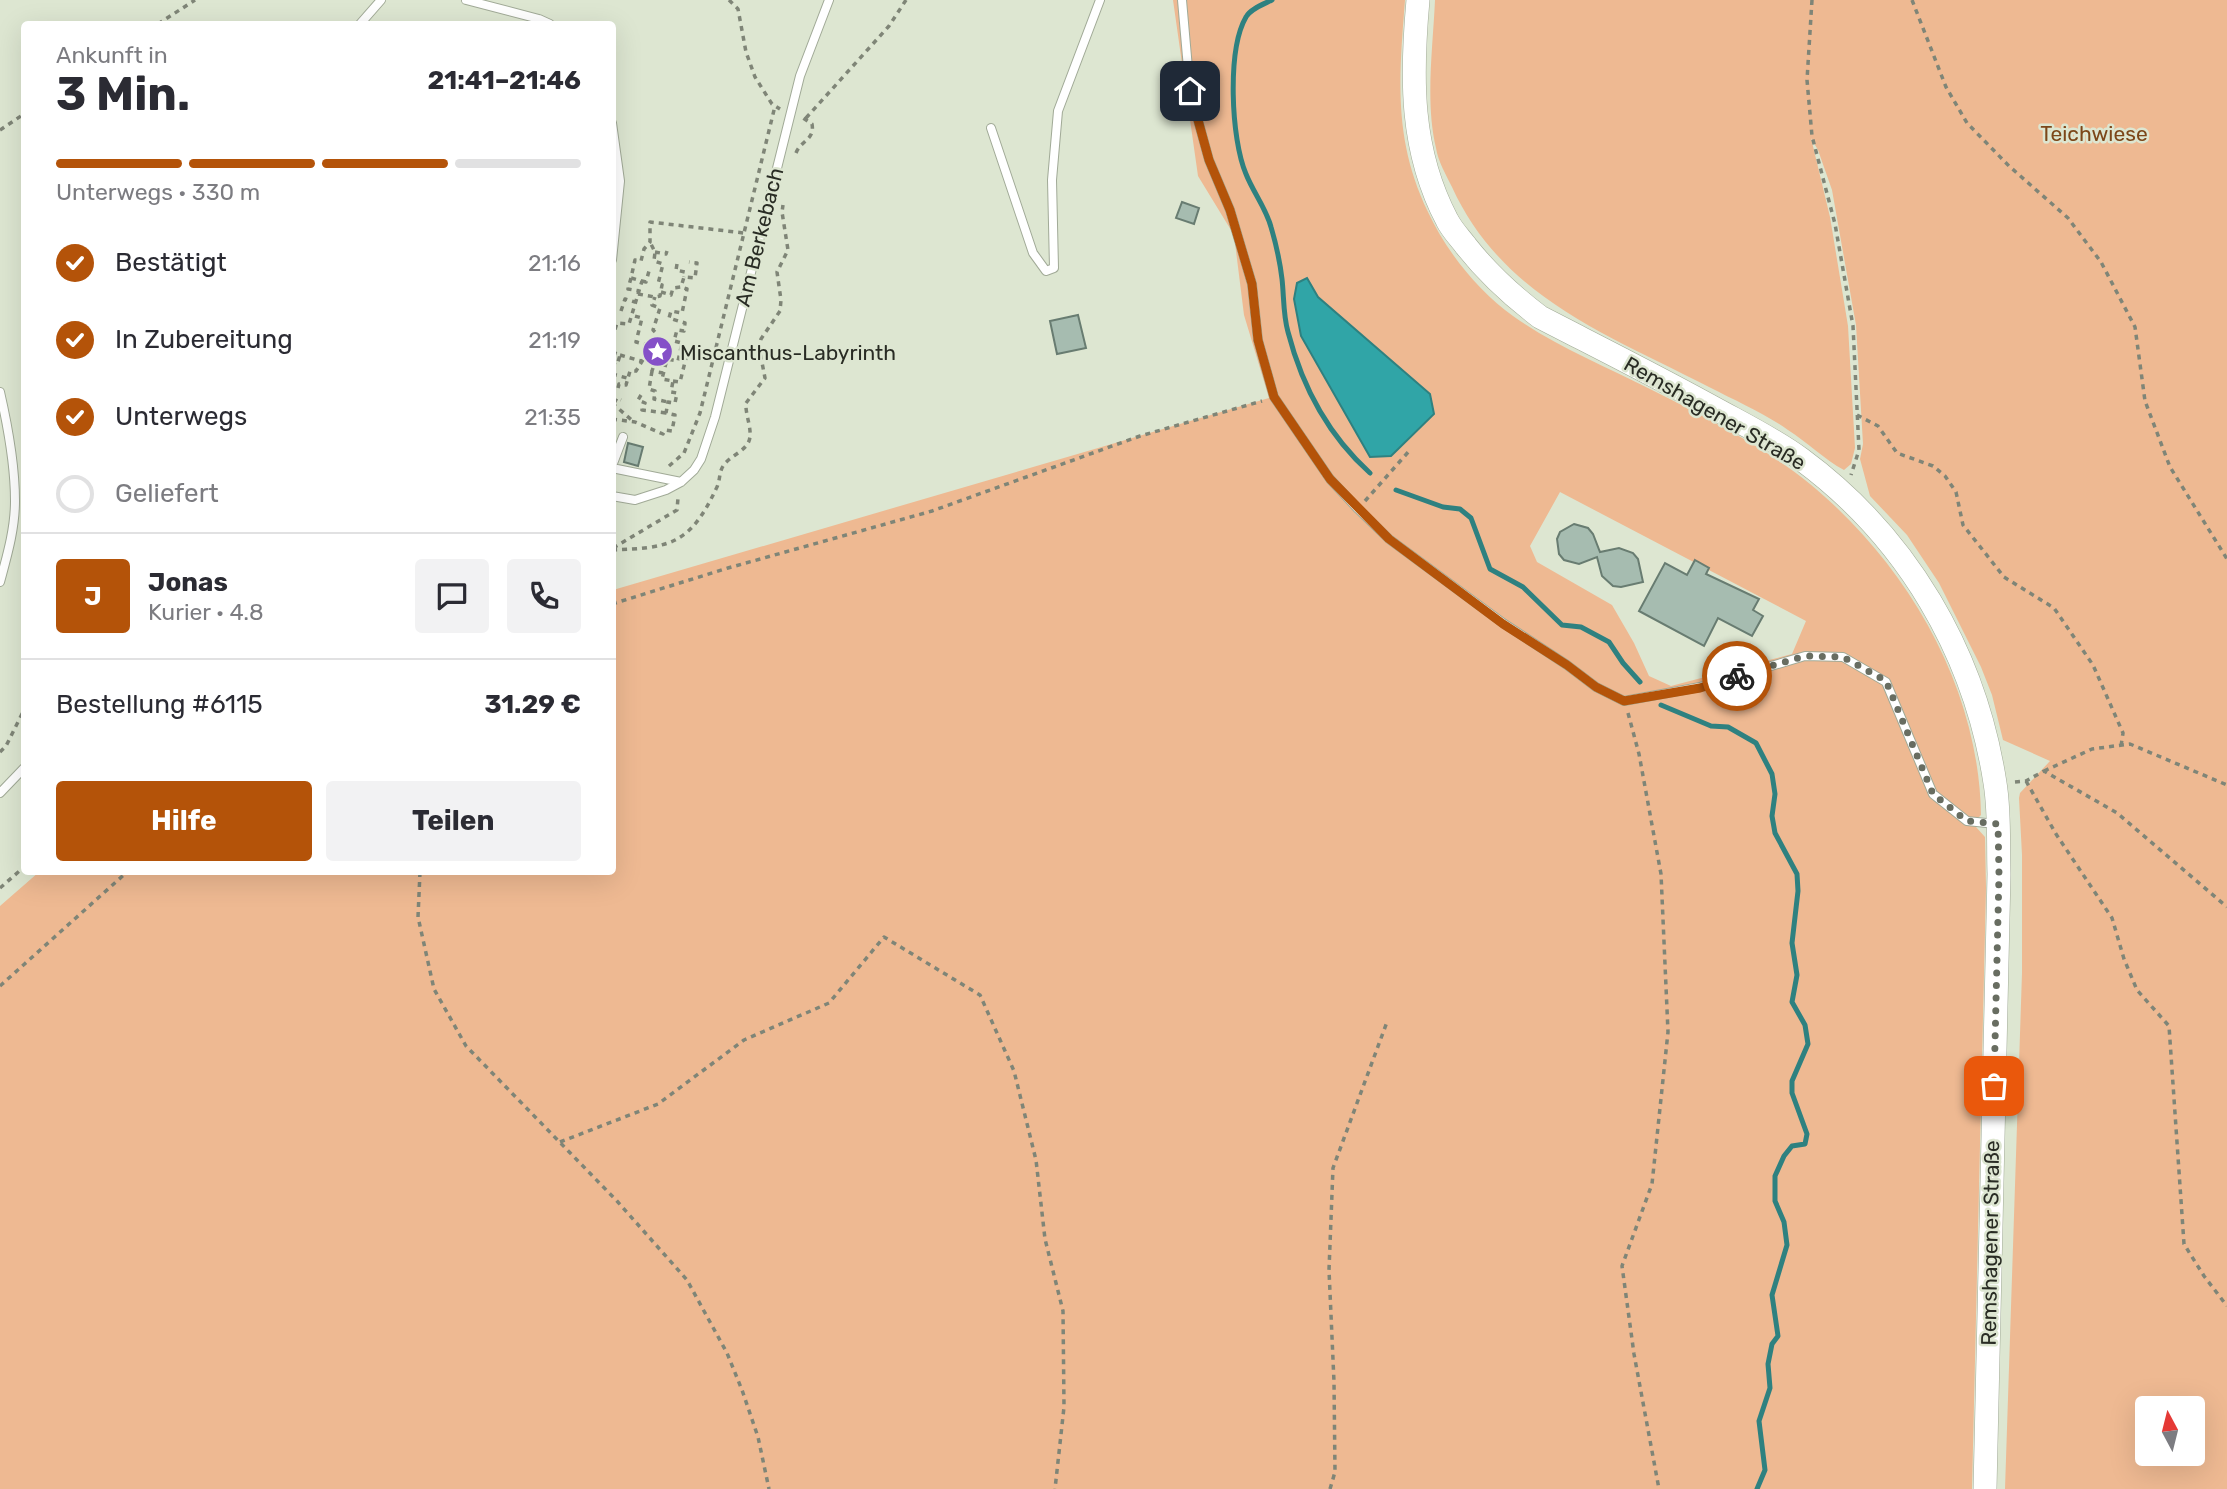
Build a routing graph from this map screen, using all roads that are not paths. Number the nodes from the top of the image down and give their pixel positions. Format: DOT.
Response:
graph roads {
  1 [pos="381,0"];
  2 [pos="466,0"];
  3 [pos="830,0"];
  4 [pos="1100,0"];
  5 [pos="1182,0"];
  6 [pos="1418,0"];
  7 [pos="363,21"];
  8 [pos="543,21"];
  9 [pos="991,128"];
  10 [pos="616,152"];
  11 [pos="616,220"];
  12 [pos="0,392"];
  13 [pos="623,438"];
  14 [pos="616,456"];
  15 [pos="616,468"];
  16 [pos="681,482"];
  17 [pos="616,497"];
  18 [pos="0,582"];
  19 [pos="21,771"];
  20 [pos="0,793"];
  21 [pos="1998,824"];
  22 [pos="1985,1489"];
  1 -- 7 [label="lane"];
  2 -- 8 [label="lane"];
  3 -- 16 [label="lane, Am Berkebach"];
  4 -- 9 [label="lane"];
  5 -- 21 [label="lane"];
  6 -- 21 [label="main road, Remshagener Straße"];
  10 -- 11 [label="lane"];
  12 -- 18 [label="lane"];
  13 -- 14 [label="lane"];
  15 -- 16 [label="lane"];
  16 -- 17 [label="lane"];
  19 -- 20 [label="lane"];
  21 -- 22 [label="main road, Remshagener Straße"];
}
